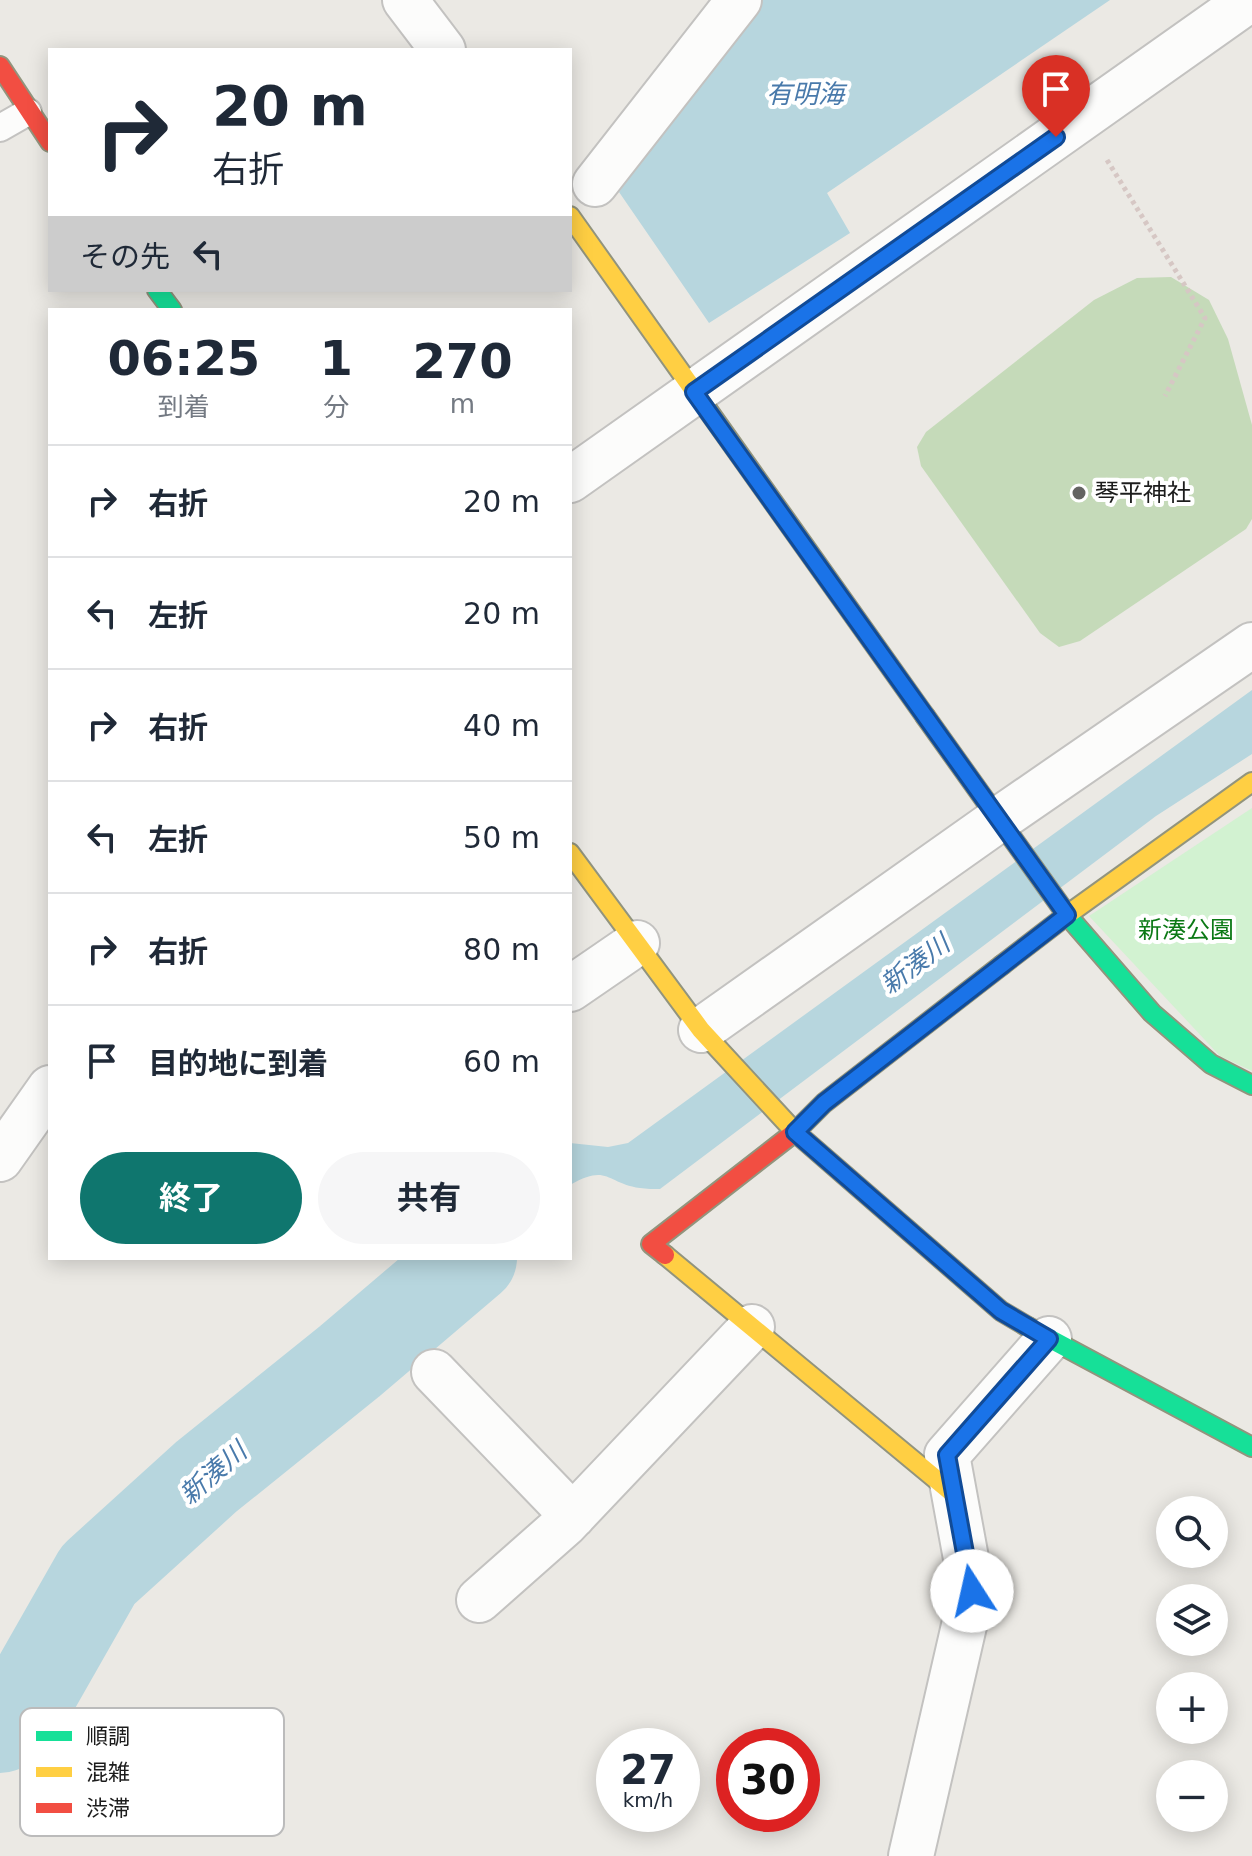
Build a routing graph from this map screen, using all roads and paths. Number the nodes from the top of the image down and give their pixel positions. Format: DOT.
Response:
graph roads {
  1 [pos="405,0"];
  2 [pos="739,0"];
  3 [pos="1249,0"];
  4 [pos="441,48"];
  5 [pos="0,66"];
  6 [pos="28,112"];
  7 [pos="1082,119"];
  8 [pos="0,128"];
  9 [pos="48,139"];
  10 [pos="583,200"];
  11 [pos="694,392"];
  12 [pos="1165,396"];
  13 [pos="572,479"];
  14 [pos="1252,645"];
  15 [pos="1252,782"];
  16 [pos="1003,828"];
  17 [pos="572,856"];
  18 [pos="1063,910"];
  19 [pos="637,943"];
  20 [pos="572,988"];
  21 [pos="709,1039"];
  22 [pos="1252,1085"];
  23 [pos="48,1091"];
  24 [pos="791,1128"];
  25 [pos="0,1159"];
  26 [pos="752,1327"];
  27 [pos="1049,1339"];
  28 [pos="434,1372"];
  29 [pos="1252,1447"];
  30 [pos="955,1495"];
  31 [pos="573,1516"];
  32 [pos="479,1600"];
  33 [pos="911,1856"];
  1 -- 4 [label="street"];
  2 -- 10 [label="street"];
  3 -- 7 [label="street"];
  5 -- 6 [label="street"];
  6 -- 8 [label="lane"];
  6 -- 9 [label="street"];
  7 -- 11 [label="street"];
  7 -- 12 [label="path"];
  10 -- 11 [label="street"];
  11 -- 13 [label="street"];
  11 -- 16 [label="street"];
  14 -- 16 [label="street"];
  15 -- 18 [label="street"];
  16 -- 18 [label="street"];
  16 -- 21 [label="street"];
  17 -- 19 [label="street"];
  18 -- 22 [label="street"];
  18 -- 24 [label="street"];
  19 -- 20 [label="street"];
  19 -- 21 [label="street"];
  21 -- 24 [label="street"];
  23 -- 25 [label="street"];
  24 -- 26 [label="street"];
  24 -- 27 [label="street"];
  26 -- 30 [label="street"];
  26 -- 31 [label="street"];
  27 -- 29 [label="street"];
  27 -- 30 [label="street"];
  28 -- 31 [label="street"];
  30 -- 33 [label="street"];
  31 -- 32 [label="street"];
}
